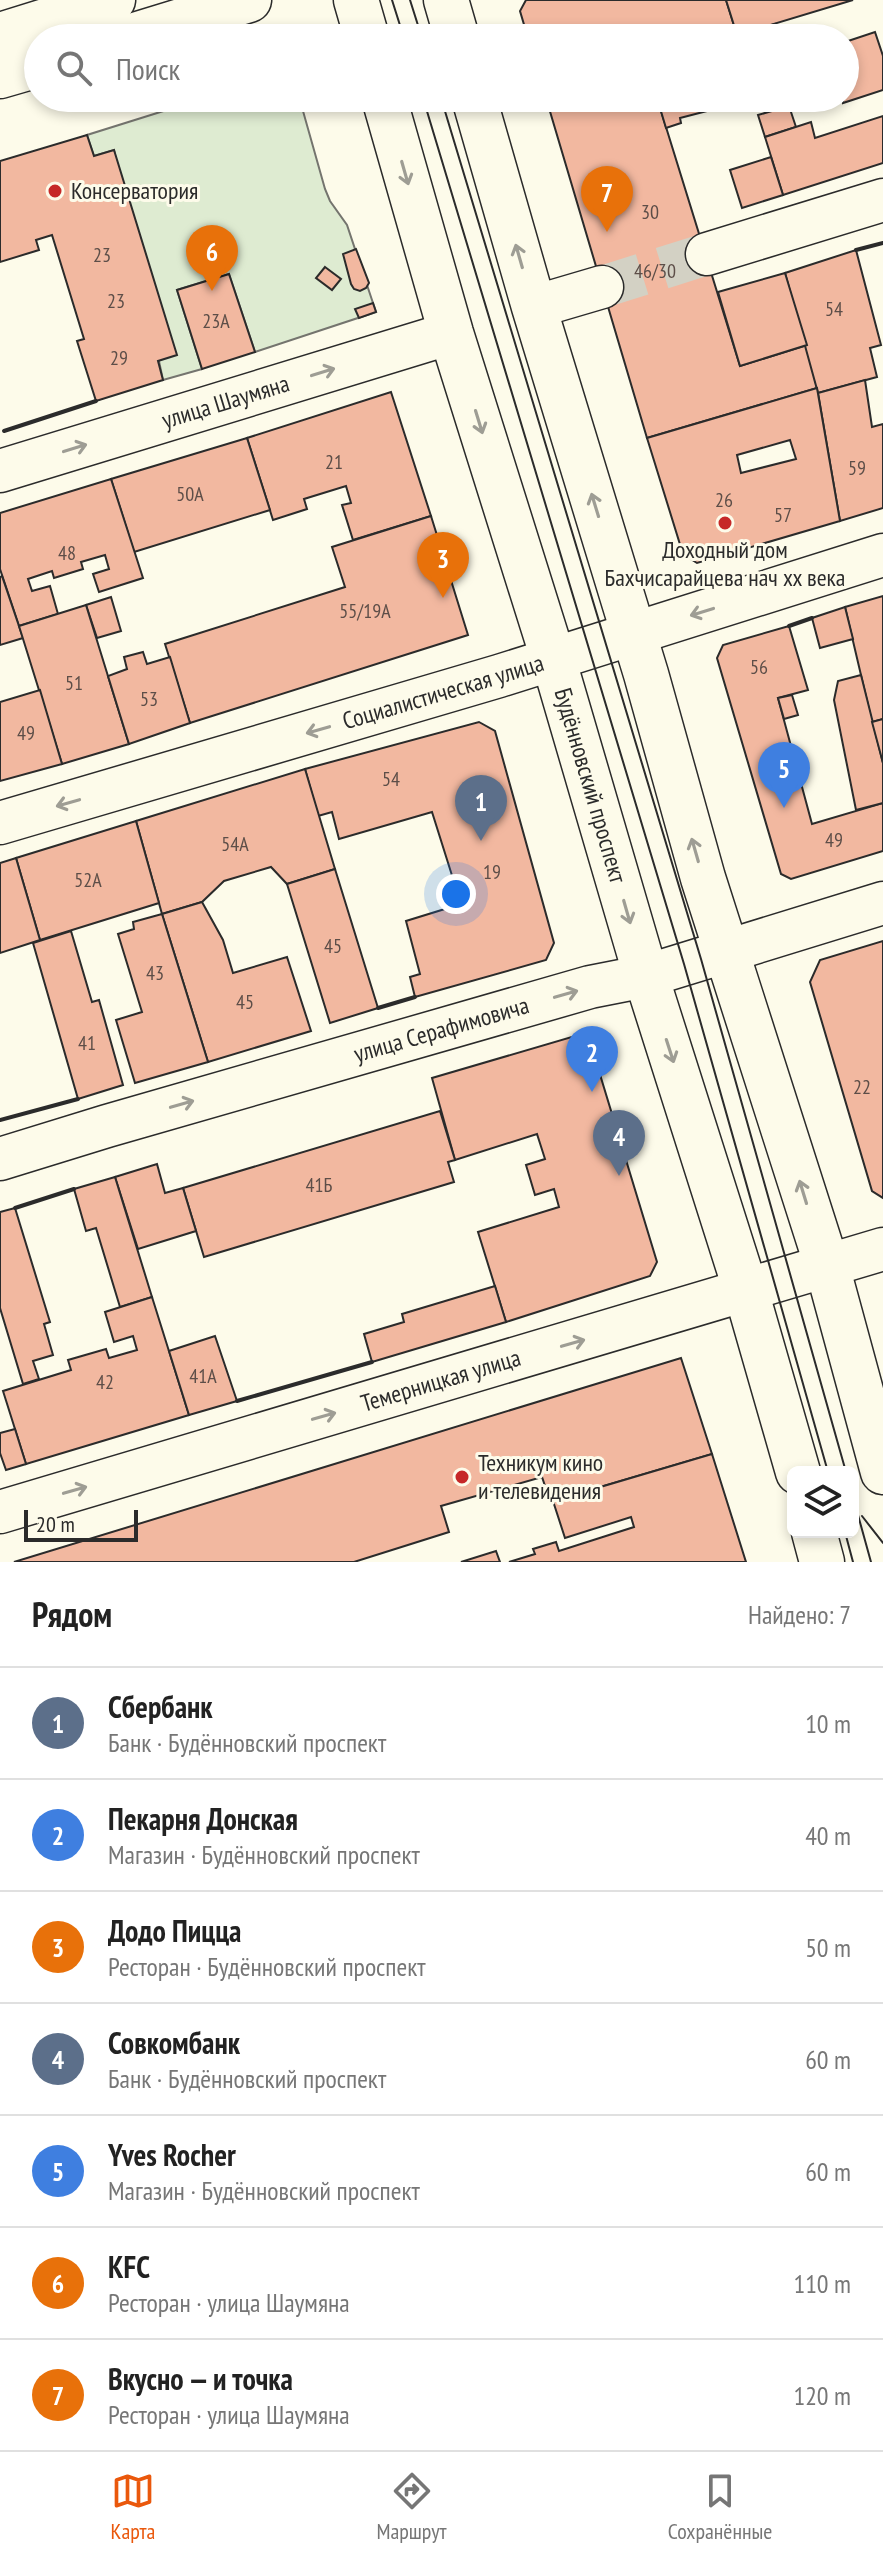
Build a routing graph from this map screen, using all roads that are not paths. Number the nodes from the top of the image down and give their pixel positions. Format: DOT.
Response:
graph roads {
  1 [pos="113,0"];
  2 [pos="249,0"];
  3 [pos="356,0"];
  4 [pos="446,0"];
  5 [pos="36,24"];
  6 [pos="171,24"];
  7 [pos="363,24"];
  8 [pos="453,24"];
  9 [pos="24,28"];
  10 [pos="0,35"];
  11 [pos="24,69"];
  12 [pos="0,76"];
  13 [pos="388,112"];
  14 [pos="478,112"];
  15 [pos="883,200"];
  16 [pos="707,254"];
  17 [pos="602,287"];
  18 [pos="534,307"];
  19 [pos="451,333"];
  20 [pos="0,471"];
  21 [pos="883,555"];
  22 [pos="634,633"];
  23 [pos="553,658"];
  24 [pos="0,823"];
  25 [pos="883,903"];
  26 [pos="728,951"];
  27 [pos="646,976"];
  28 [pos="0,1159"];
  29 [pos="883,1249"];
  30 [pos="827,1266"];
  31 [pos="746,1291"];
  32 [pos="796,1466"];
  33 [pos="883,1472"];
  34 [pos="0,1512"];
  35 [pos="816,1538"];
  36 [pos="822,1562"];
  1 -- 5 [label="main road"];
  2 -- 6 [label="main road"];
  3 -- 7 [label="main road"];
  4 -- 8 [label="main road"];
  9 -- 10 [label="main road"];
  11 -- 12 [label="main road"];
  13 -- 19 [label="main road, Будённовский проспект, one-way"];
  18 -- 14 [label="main road, one-way"];
  15 -- 16 [label="street"];
  17 -- 18 [label="street"];
  22 -- 18 [label="main road, one-way"];
  20 -- 19 [label="street, улица Шаумяна, one-way"];
  19 -- 23 [label="main road, Будённовский проспект, one-way"];
  21 -- 22 [label="street, Социалистическая улица, one-way"];
  22 -- 23 [label="street, Социалистическая улица"];
  26 -- 22 [label="main road, one-way"];
  23 -- 24 [label="street, Социалистическая улица, one-way"];
  23 -- 27 [label="main road, Будённовский проспект, one-way"];
  25 -- 26 [label="street, улица Серафимовича"];
  26 -- 27 [label="street, улица Серафимовича"];
  30 -- 26 [label="main road, one-way"];
  28 -- 27 [label="street, улица Серафимовича, one-way"];
  27 -- 31 [label="main road, Будённовский проспект, one-way"];
  29 -- 30 [label="street, Темерницкая улица"];
  30 -- 31 [label="street, Темерницкая улица"];
  30 -- 33 [label="main road"];
  31 -- 32 [label="main road, Будённовский проспект"];
  34 -- 31 [label="street, Темерницкая улица, one-way"];
  35 -- 36 [label="main road"];
}
